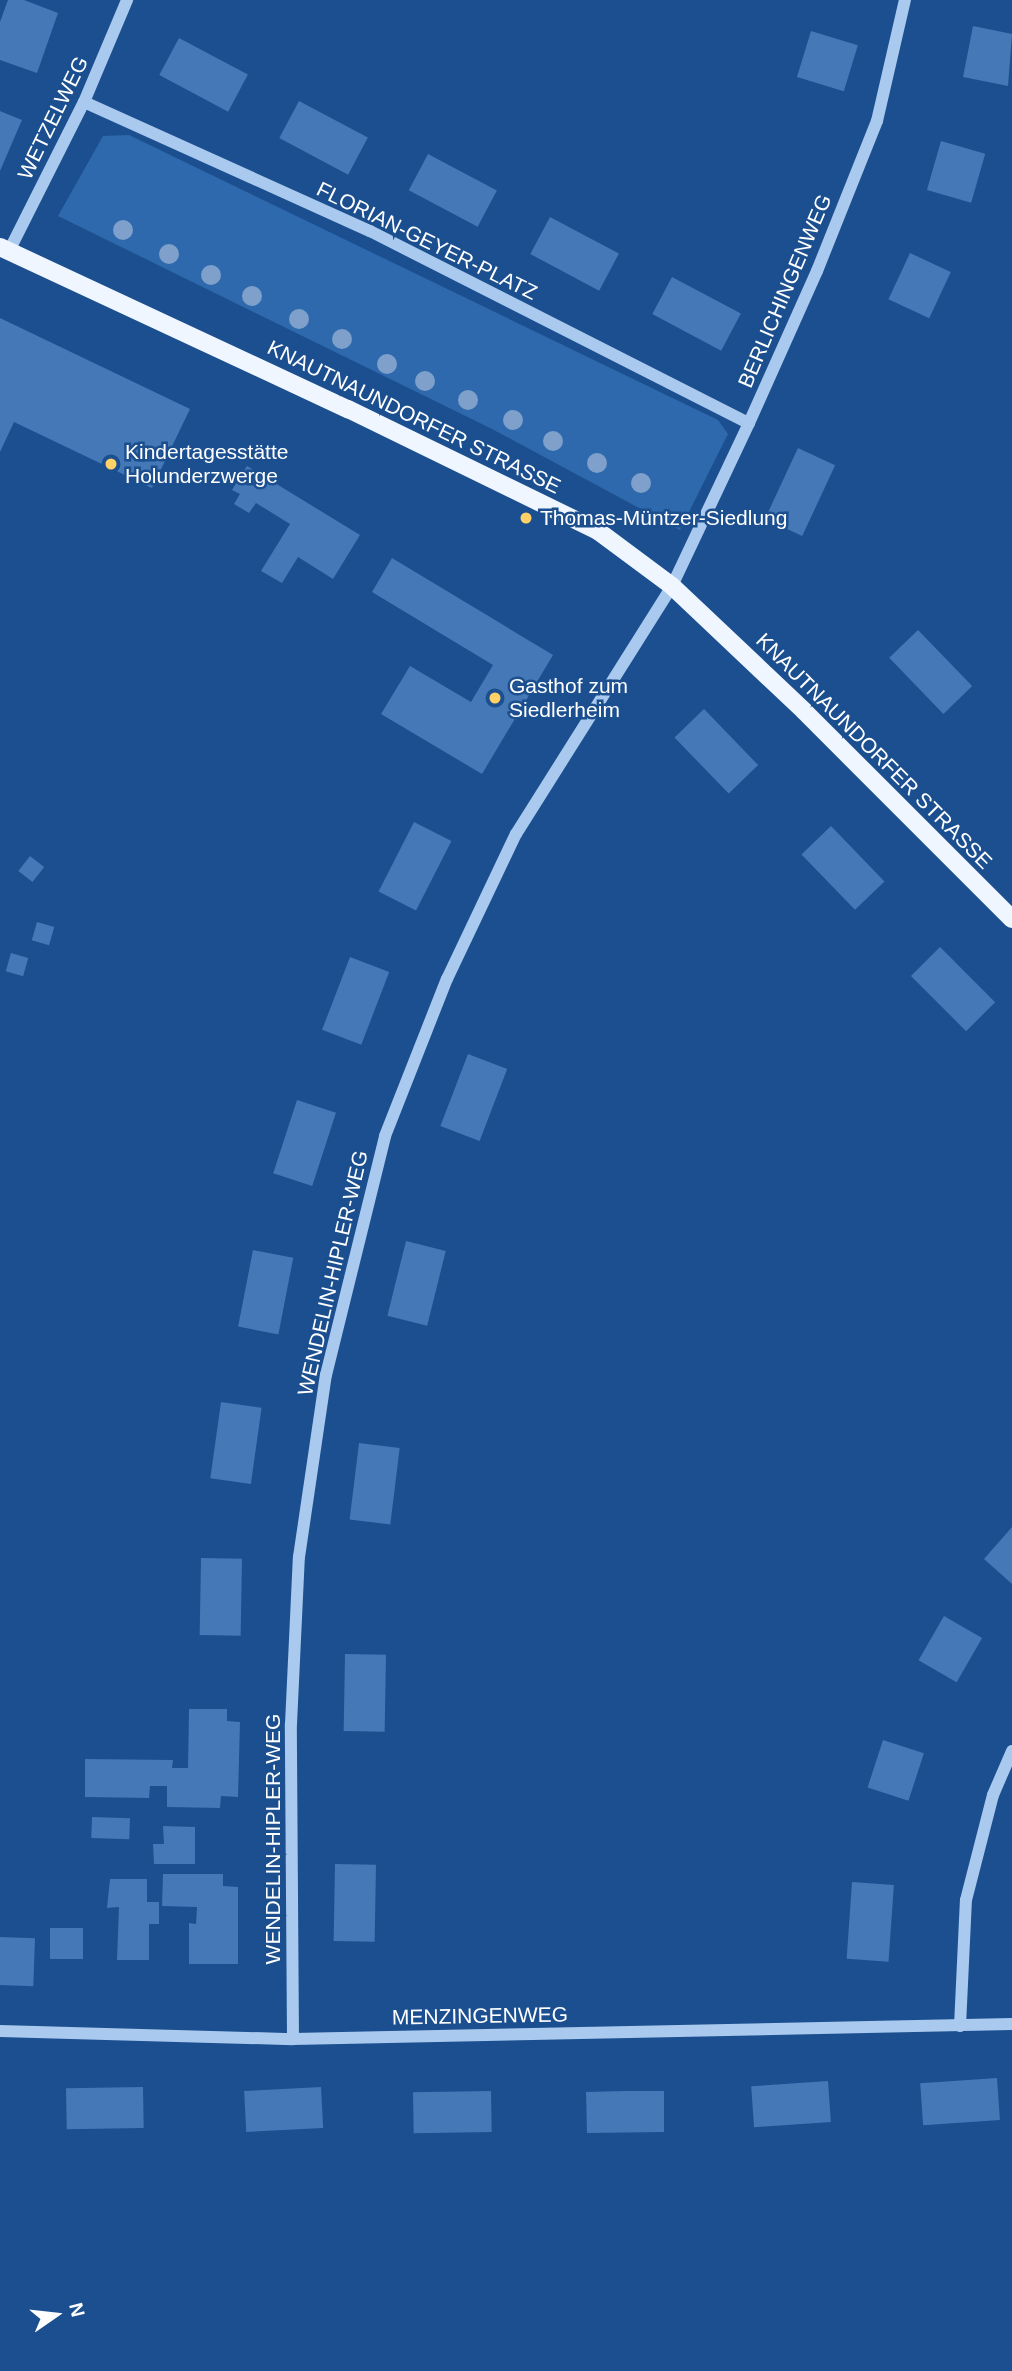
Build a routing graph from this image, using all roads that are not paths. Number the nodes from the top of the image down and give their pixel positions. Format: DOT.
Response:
graph roads {
  1 [pos="127,0"];
  2 [pos="905,0"];
  3 [pos="84,102"];
  4 [pos="5,249"];
  5 [pos="749,423"];
  6 [pos="672,586"];
  7 [pos="1012,919"];
  8 [pos="1012,1751"];
  9 [pos="1012,2024"];
  10 [pos="960,2026"];
  11 [pos="0,2031"];
  12 [pos="293,2039"];
  1 -- 3 [label="street, WETZELWEG"];
  2 -- 5 [label="street, BERLICHINGENWEG"];
  3 -- 4 [label="street, WETZELWEG"];
  3 -- 5 [label="street, FLORIAN-GEYER-PLATZ"];
  4 -- 6 [label="main road, KNAUTNAUNDORFER STRASSE"];
  5 -- 6 [label="street, BERLICHINGENWEG"];
  6 -- 7 [label="main road, KNAUTNAUNDORFER STRASSE"];
  6 -- 12 [label="street, WENDELIN-HIPLER-WEG"];
  8 -- 10 [label="street"];
  9 -- 10 [label="street, MENZINGENWEG"];
  10 -- 12 [label="street, MENZINGENWEG"];
  11 -- 12 [label="street, MENZINGENWEG"];
}
